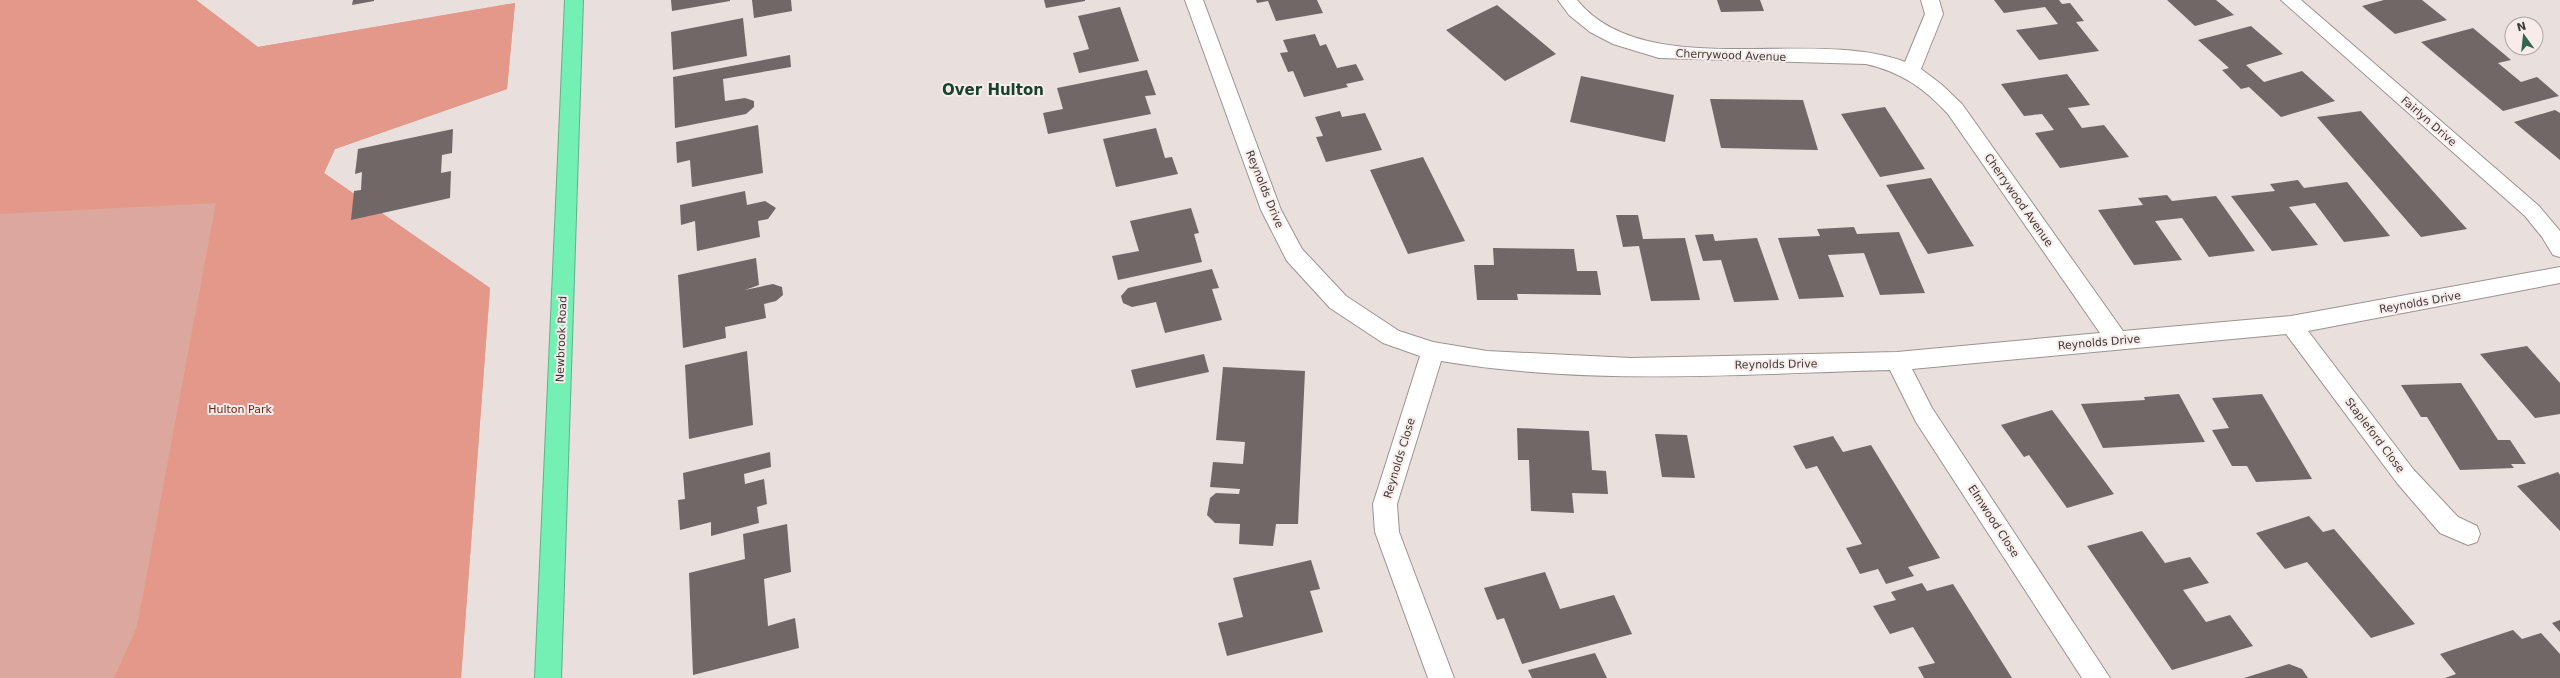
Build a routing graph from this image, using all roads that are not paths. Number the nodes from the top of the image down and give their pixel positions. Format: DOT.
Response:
graph roads {
  1 [pos="574,0"];
  2 [pos="1194,0"];
  3 [pos="1567,0"];
  4 [pos="1930,0"];
  5 [pos="2290,0"];
  6 [pos="1911,70"];
  7 [pos="2560,249"];
  8 [pos="2560,275"];
  9 [pos="2291,325"];
  10 [pos="2117,340"];
  11 [pos="1433,351"];
  12 [pos="1897,361"];
  13 [pos="2468,534"];
  14 [pos="548,678"];
  15 [pos="1441,678"];
  16 [pos="2097,678"];
  1 -- 14 [label="highway, Newbrook Road"];
  2 -- 11 [label="street, Reynolds Drive"];
  3 -- 6 [label="street, Cherrywood Avenue"];
  4 -- 6 [label="street"];
  5 -- 7 [label="street, Fairlyn Drive"];
  6 -- 10 [label="street, Cherrywood Avenue"];
  8 -- 9 [label="street, Reynolds Drive"];
  9 -- 10 [label="street, Reynolds Drive"];
  9 -- 13 [label="street, Stapleford Close"];
  10 -- 12 [label="street, Reynolds Drive"];
  11 -- 12 [label="street, Reynolds Drive"];
  11 -- 15 [label="street, Reynolds Close"];
  12 -- 16 [label="street, Elmwood Close"];
}
